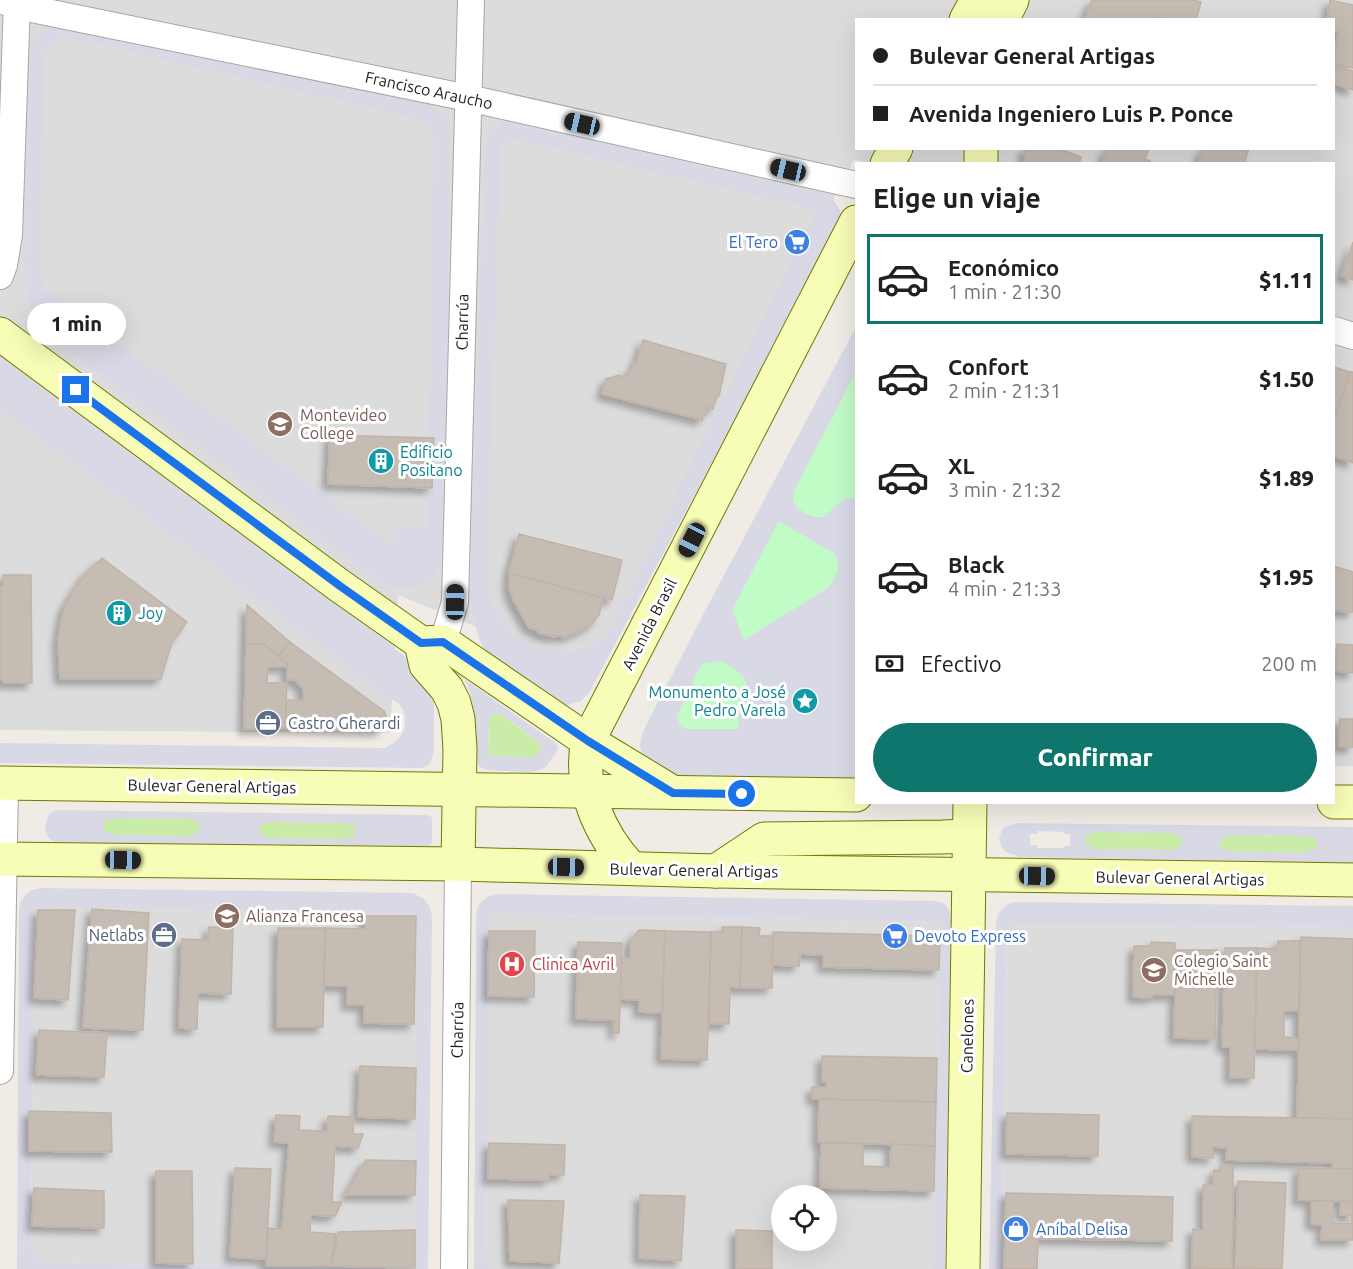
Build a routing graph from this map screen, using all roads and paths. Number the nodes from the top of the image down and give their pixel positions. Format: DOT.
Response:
graph roads {
  1 [pos="471,0"];
  2 [pos="977,0"];
  3 [pos="1012,0"];
  4 [pos="12,2"];
  5 [pos="967,18"];
  6 [pos="1003,18"];
  7 [pos="468,98"];
  8 [pos="855,185"];
  9 [pos="855,224"];
  10 [pos="0,276"];
  11 [pos="1335,330"];
  12 [pos="0,334"];
  13 [pos="1353,336"];
  14 [pos="432,642"];
  15 [pos="588,741"];
  16 [pos="2,783"];
  17 [pos="460,790"];
  18 [pos="589,792"];
  19 [pos="673,793"];
  20 [pos="855,795"];
  21 [pos="1335,802"];
  22 [pos="1353,802"];
  23 [pos="970,804"];
  24 [pos="969,836"];
  25 [pos="2,859"];
  26 [pos="458,864"];
  27 [pos="631,868"];
  28 [pos="716,871"];
  29 [pos="969,875"];
  30 [pos="1353,880"];
  31 [pos="0,1071"];
  32 [pos="454,1269"];
  33 [pos="963,1269"];
  1 -- 7 [label="street, Charrúa"];
  2 -- 5 [label="main road"];
  3 -- 6 [label="main road"];
  4 -- 7 [label="street, Francisco Araucho"];
  4 -- 10 [label="street"];
  7 -- 8 [label="street, Francisco Araucho"];
  7 -- 14 [label="street, Charrúa"];
  9 -- 15 [label="main road, Avenida Brasil"];
  11 -- 13 [label="street"];
  12 -- 14 [label="main road"];
  14 -- 15 [label="main road"];
  14 -- 17 [label="main road, Charrúa"];
  15 -- 18 [label="main road, Avenida Brasil"];
  15 -- 19 [label="main road"];
  16 -- 17 [label="main road, Bulevar General Artigas"];
  16 -- 25 [label="street"];
  17 -- 18 [label="main road, Bulevar General Artigas"];
  17 -- 26 [label="main road, Charrúa"];
  18 -- 19 [label="main road, Bulevar General Artigas"];
  18 -- 27 [label="main road, Avenida Brasil"];
  19 -- 20 [label="main road, Bulevar General Artigas"];
  21 -- 22 [label="main road"];
  23 -- 24 [label="main road, Canelones"];
  24 -- 28 [label="main road"];
  24 -- 29 [label="main road, Canelones"];
  25 -- 26 [label="main road, Bulevar General Artigas"];
  25 -- 31 [label="street"];
  26 -- 27 [label="main road, Bulevar General Artigas"];
  26 -- 32 [label="street, Charrúa"];
  27 -- 28 [label="main road, Bulevar General Artigas"];
  28 -- 29 [label="main road, Bulevar General Artigas"];
  29 -- 30 [label="main road, Bulevar General Artigas"];
  29 -- 33 [label="main road, Canelones"];
}
